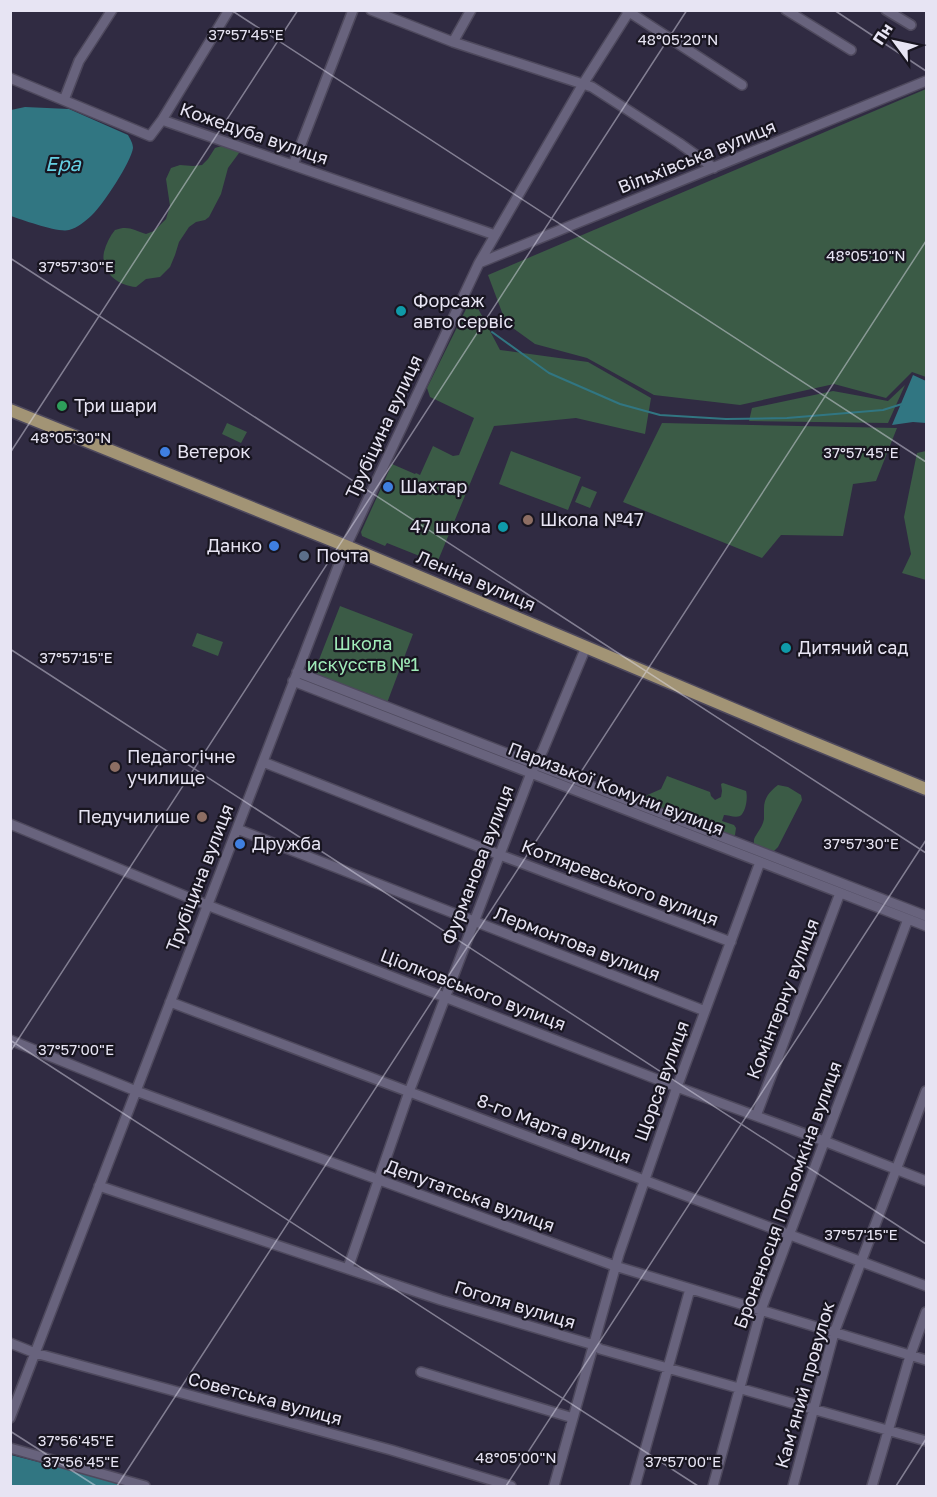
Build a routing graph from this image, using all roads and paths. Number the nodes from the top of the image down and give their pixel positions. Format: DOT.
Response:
graph roads {
  1 [pos="112,10"];
  2 [pos="230,10"];
  3 [pos="353,10"];
  4 [pos="371,10"];
  5 [pos="471,10"];
  6 [pos="786,10"];
  7 [pos="886,10"];
  8 [pos="628,11"];
  9 [pos="911,26"];
  10 [pos="453,42"];
  11 [pos="851,50"];
  12 [pos="10,78"];
  13 [pos="927,81"];
  14 [pos="583,84"];
  15 [pos="742,85"];
  16 [pos="64,100"];
  17 [pos="162,120"];
  18 [pos="293,165"];
  19 [pos="714,168"];
  20 [pos="495,235"];
  21 [pos="479,263"];
  22 [pos="10,410"];
  23 [pos="346,546"];
  24 [pos="586,647"];
  25 [pos="295,677"];
  26 [pos="263,762"];
  27 [pos="533,769"];
  28 [pos="927,789"];
  29 [pos="10,824"];
  30 [pos="237,829"];
  31 [pos="500,855"];
  32 [pos="760,862"];
  33 [pos="840,893"];
  34 [pos="207,905"];
  35 [pos="927,916"];
  36 [pos="908,919"];
  37 [pos="474,922"];
  38 [pos="927,927"];
  39 [pos="731,942"];
  40 [pos="444,996"];
  41 [pos="170,1002"];
  42 [pos="705,1011"];
  43 [pos="10,1040"];
  44 [pos="677,1087"];
  45 [pos="927,1090"];
  46 [pos="136,1091"];
  47 [pos="409,1092"];
  48 [pos="756,1116"];
  49 [pos="824,1141"];
  50 [pos="897,1169"];
  51 [pos="378,1180"];
  52 [pos="643,1181"];
  53 [pos="927,1181"];
  54 [pos="99,1186"];
  55 [pos="789,1235"];
  56 [pos="861,1262"];
  57 [pos="615,1266"];
  58 [pos="348,1268"];
  59 [pos="927,1286"];
  60 [pos="690,1289"];
  61 [pos="761,1310"];
  62 [pos="927,1312"];
  63 [pos="834,1333"];
  64 [pos="10,1343"];
  65 [pos="594,1346"];
  66 [pos="35,1353"];
  67 [pos="910,1356"];
  68 [pos="927,1360"];
  69 [pos="668,1368"];
  70 [pos="421,1372"];
  71 [pos="740,1388"];
  72 [pos="813,1408"];
  73 [pos="10,1418"];
  74 [pos="573,1418"];
  75 [pos="888,1430"];
  76 [pos="927,1441"];
  77 [pos="10,1448"];
  78 [pos="145,1486"];
  79 [pos="511,1486"];
  80 [pos="554,1486"];
  81 [pos="635,1486"];
  82 [pos="713,1486"];
  83 [pos="793,1486"];
  84 [pos="872,1486"];
  1 -- 16 [label="street"];
  2 -- 17 [label="street"];
  3 -- 18 [label="street"];
  4 -- 10 [label="street"];
  5 -- 10 [label="street"];
  6 -- 11 [label="street"];
  7 -- 9 [label="street"];
  8 -- 14 [label="street, Трубіцина вулиця"];
  8 -- 15 [label="street"];
  10 -- 14 [label="street"];
  12 -- 16 [label="street, Кожедуба вулиця"];
  13 -- 19 [label="street, Вільхівська вулиця"];
  14 -- 19 [label="street"];
  14 -- 20 [label="street, Трубіцина вулиця"];
  16 -- 17 [label="street, Кожедуба вулиця"];
  17 -- 18 [label="street, Кожедуба вулиця"];
  18 -- 20 [label="street, Кожедуба вулиця"];
  19 -- 21 [label="street, Вільхівська вулиця"];
  20 -- 21 [label="street, Трубіцина вулиця"];
  21 -- 23 [label="street, Трубіцина вулиця"];
  22 -- 23 [label="main road, Леніна вулиця"];
  23 -- 24 [label="main road, Леніна вулиця"];
  23 -- 25 [label="street, Трубіцина вулиця"];
  24 -- 27 [label="street, Фурманова вулиця"];
  24 -- 28 [label="main road, Леніна вулиця"];
  25 -- 26 [label="street, Трубіцина вулиця"];
  25 -- 27 [label="street, Паризької Комуни вулиця"];
  26 -- 30 [label="street, Трубіцина вулиця"];
  26 -- 31 [label="street, Котляревського вулиця"];
  27 -- 31 [label="street, Фурманова вулиця"];
  27 -- 32 [label="street, Паризької Комуни вулиця"];
  27 -- 35 [label="street, Паризької Комуни вулиця"];
  29 -- 34 [label="street, Ціолковського вулиця"];
  30 -- 34 [label="street, Трубіцина вулиця"];
  30 -- 37 [label="street, Лермонтова вулиця"];
  31 -- 37 [label="street, Фурманова вулиця"];
  31 -- 39 [label="street, Котляревського вулиця"];
  32 -- 33 [label="street, Паризької Комуни вулиця"];
  32 -- 39 [label="street, Щорса вулиця"];
  33 -- 36 [label="street, Паризької Комуни вулиця"];
  33 -- 48 [label="street, Комінтерну вулиця"];
  34 -- 40 [label="street, Ціолковського вулиця"];
  34 -- 41 [label="street, Трубіцина вулиця"];
  36 -- 38 [label="street, Паризької Комуни вулиця"];
  36 -- 49 [label="street, Броненосця Потьомкіна вулиця"];
  37 -- 40 [label="street, Фурманова вулиця"];
  37 -- 42 [label="street, Лермонтова вулиця"];
  39 -- 42 [label="street, Щорса вулиця"];
  40 -- 44 [label="street, Ціолковського вулиця"];
  40 -- 47 [label="street, Фурманова вулиця"];
  41 -- 46 [label="street, Трубіцина вулиця"];
  41 -- 47 [label="street, 8-го Марта вулиця"];
  42 -- 44 [label="street, Щорса вулиця"];
  43 -- 46 [label="street, Депутатська вулиця"];
  44 -- 48 [label="street, Ціолковського вулиця"];
  44 -- 52 [label="street, Щорса вулиця"];
  45 -- 50 [label="street, Кам’яний провулок"];
  46 -- 51 [label="street, Депутатська вулиця"];
  46 -- 54 [label="street, Трубіцина вулиця"];
  47 -- 51 [label="street, Фурманова вулиця"];
  47 -- 52 [label="street, 8-го Марта вулиця"];
  48 -- 49 [label="street, Ціолковського вулиця"];
  49 -- 50 [label="street, Ціолковського вулиця"];
  49 -- 55 [label="street, Броненосця Потьомкіна вулиця"];
  50 -- 53 [label="street, Ціолковського вулиця"];
  50 -- 56 [label="street, Кам’яний провулок"];
  51 -- 57 [label="street, Депутатська вулиця"];
  51 -- 58 [label="street, Фурманова вулиця"];
  52 -- 55 [label="street, 8-го Марта вулиця"];
  52 -- 57 [label="street, Щорса вулиця"];
  54 -- 58 [label="street, Гоголя вулиця"];
  54 -- 66 [label="street, Трубіцина вулиця"];
  55 -- 56 [label="street, 8-го Марта вулиця"];
  55 -- 61 [label="street, Броненосця Потьомкіна вулиця"];
  56 -- 59 [label="street, 8-го Марта вулиця"];
  56 -- 63 [label="street, Кам’яний провулок"];
  57 -- 60 [label="street, Депутатська вулиця"];
  57 -- 65 [label="street, Щорса вулиця"];
  58 -- 65 [label="street, Гоголя вулиця"];
  60 -- 61 [label="street, Депутатська вулиця"];
  60 -- 69 [label="street"];
  61 -- 63 [label="street, Депутатська вулиця"];
  61 -- 71 [label="street, Броненосця Потьомкіна вулиця"];
  62 -- 67 [label="street"];
  63 -- 67 [label="street, Депутатська вулиця"];
  63 -- 72 [label="street, Кам’яний провулок"];
  64 -- 66 [label="street, Советська вулиця"];
  65 -- 69 [label="street, Гоголя вулиця"];
  65 -- 74 [label="street, Щорса вулиця"];
  66 -- 73 [label="street, Трубіцина вулиця"];
  66 -- 79 [label="street, Советська вулиця"];
  67 -- 68 [label="street, Депутатська вулиця"];
  67 -- 75 [label="street"];
  69 -- 71 [label="street, Гоголя вулиця"];
  69 -- 81 [label="street"];
  70 -- 74 [label="street"];
  71 -- 72 [label="street, Гоголя вулиця"];
  71 -- 82 [label="street, Броненосця Потьомкіна вулиця"];
  72 -- 75 [label="street, Гоголя вулиця"];
  72 -- 83 [label="street, Кам’яний провулок"];
  74 -- 80 [label="street, Щорса вулиця"];
  75 -- 76 [label="street, Гоголя вулиця"];
  75 -- 84 [label="street"];
  77 -- 78 [label="street"];
}
